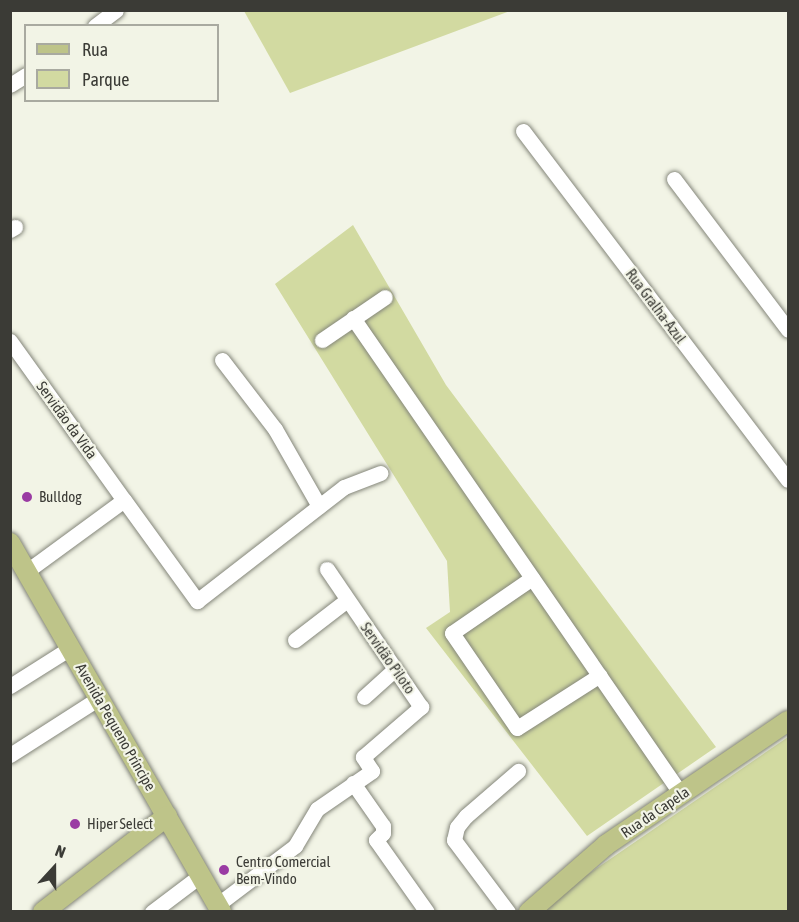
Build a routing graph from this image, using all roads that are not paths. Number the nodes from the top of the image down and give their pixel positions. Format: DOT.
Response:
graph roads {
  1 [pos="116,10"];
  2 [pos="98,24"];
  3 [pos="24,76"];
  4 [pos="10,85"];
  5 [pos="523,131"];
  6 [pos="674,179"];
  7 [pos="385,297"];
  8 [pos="353,318"];
  9 [pos="789,330"];
  10 [pos="322,340"];
  11 [pos="11,341"];
  12 [pos="222,360"];
  13 [pos="380,473"];
  14 [pos="789,480"];
  15 [pos="124,500"];
  16 [pos="320,506"];
  17 [pos="10,543"];
  18 [pos="327,569"];
  19 [pos="27,572"];
  20 [pos="532,578"];
  21 [pos="347,600"];
  22 [pos="295,640"];
  23 [pos="70,648"];
  24 [pos="395,669"];
  25 [pos="600,675"];
  26 [pos="10,687"];
  27 [pos="364,697"];
  28 [pos="99,698"];
  29 [pos="789,721"];
  30 [pos="10,755"];
  31 [pos="518,771"];
  32 [pos="353,783"];
  33 [pos="681,794"];
  34 [pos="167,816"];
  35 [pos="201,876"];
  36 [pos="219,908"];
  37 [pos="43,912"];
  38 [pos="152,912"];
  39 [pos="427,912"];
  40 [pos="508,912"];
  41 [pos="529,912"];
  1 -- 2 [label="street"];
  3 -- 4 [label="street"];
  5 -- 14 [label="street, Rua Gralha-Azul"];
  6 -- 9 [label="street"];
  7 -- 8 [label="street"];
  8 -- 10 [label="street"];
  8 -- 20 [label="street"];
  11 -- 15 [label="street, Servidão da Vida"];
  12 -- 16 [label="street"];
  13 -- 16 [label="street"];
  15 -- 16 [label="street, Servidão da Vida"];
  15 -- 19 [label="street"];
  17 -- 19 [label="main road, Avenida Pequeno Príncipe"];
  18 -- 21 [label="street, Servidão Piloto"];
  19 -- 23 [label="main road, Avenida Pequeno Príncipe"];
  20 -- 25 [label="street"];
  20 -- 25 [label="street"];
  21 -- 22 [label="street"];
  21 -- 24 [label="street, Servidão Piloto"];
  23 -- 26 [label="street"];
  23 -- 28 [label="main road, Avenida Pequeno Príncipe"];
  24 -- 27 [label="street"];
  24 -- 32 [label="street, Servidão Piloto"];
  25 -- 33 [label="street"];
  28 -- 30 [label="street"];
  28 -- 34 [label="main road, Avenida Pequeno Príncipe"];
  29 -- 33 [label="main road, Rua da Capela"];
  31 -- 40 [label="street"];
  32 -- 36 [label="street, Servidão Piloto"];
  32 -- 39 [label="street"];
  33 -- 41 [label="main road, Rua da Capela"];
  34 -- 35 [label="main road, Avenida Pequeno Príncipe"];
  34 -- 37 [label="main road"];
  35 -- 36 [label="main road, Avenida Pequeno Príncipe"];
  35 -- 38 [label="street"];
}
